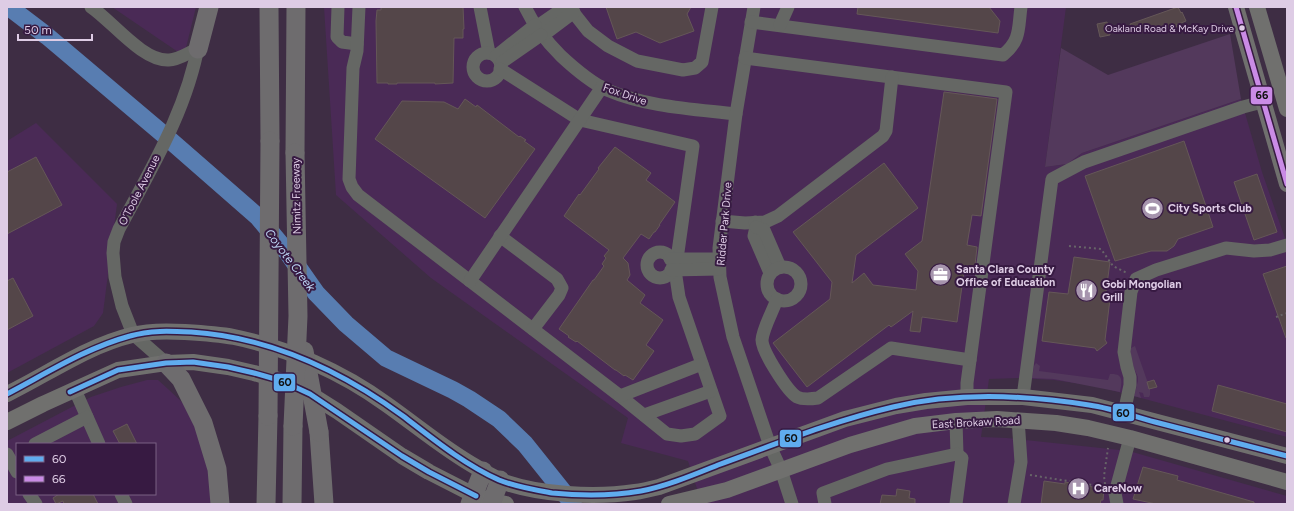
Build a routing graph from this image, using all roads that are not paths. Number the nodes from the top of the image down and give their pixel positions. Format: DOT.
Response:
graph roads {
  1 [pos="91,7"];
  2 [pos="207,7"];
  3 [pos="269,7"];
  4 [pos="296,7"];
  5 [pos="338,7"];
  6 [pos="359,7"];
  7 [pos="480,7"];
  8 [pos="525,7"];
  9 [pos="712,7"];
  10 [pos="754,7"];
  11 [pos="788,7"];
  12 [pos="1021,7"];
  13 [pos="1236,7"];
  14 [pos="1258,7"];
  15 [pos="569,9"];
  16 [pos="751,22"];
  17 [pos="780,26"];
  18 [pos="539,31"];
  19 [pos="357,44"];
  20 [pos="198,49"];
  21 [pos="745,58"];
  22 [pos="497,60"];
  23 [pos="892,77"];
  24 [pos="1283,81"];
  25 [pos="602,87"];
  26 [pos="1262,102"];
  27 [pos="1287,110"];
  28 [pos="736,114"];
  29 [pos="580,120"];
  30 [pos="1287,184"];
  31 [pos="722,221"];
  32 [pos="756,225"];
  33 [pos="500,236"];
  34 [pos="1287,245"];
  35 [pos="719,264"];
  36 [pos="673,265"];
  37 [pos="775,270"];
  38 [pos="470,281"];
  39 [pos="777,299"];
  40 [pos="298,316"];
  41 [pos="533,329"];
  42 [pos="133,334"];
  43 [pos="970,360"];
  44 [pos="166,363"];
  45 [pos="702,364"];
  46 [pos="75,390"];
  47 [pos="711,391"];
  48 [pos="7,394"];
  49 [pos="620,396"];
  50 [pos="967,397"];
  51 [pos="1023,397"];
  52 [pos="1124,413"];
  53 [pos="644,415"];
  54 [pos="87,416"];
  55 [pos="1023,420"];
  56 [pos="956,421"];
  57 [pos="7,422"];
  58 [pos="1130,438"];
  59 [pos="37,443"];
  60 [pos="99,443"];
  61 [pos="770,446"];
  62 [pos="1256,448"];
  63 [pos="957,454"];
  64 [pos="11,455"];
  65 [pos="1287,456"];
  66 [pos="16,469"];
  67 [pos="781,470"];
  68 [pos="483,471"];
  69 [pos="1287,482"];
  70 [pos="508,483"];
  71 [pos="30,495"];
  72 [pos="122,495"];
  73 [pos="472,499"];
  74 [pos="496,503"];
  75 [pos="36,504"];
  76 [pos="126,504"];
  77 [pos="220,504"];
  78 [pos="266,504"];
  79 [pos="292,504"];
  80 [pos="324,504"];
  81 [pos="671,504"];
  82 [pos="792,504"];
  83 [pos="825,504"];
  84 [pos="956,504"];
  85 [pos="1014,504"];
  86 [pos="1117,504"];
  1 -- 20 [label="street"];
  2 -- 20 [label="highway"];
  3 -- 78 [label="highway, bridge"];
  4 -- 40 [label="highway, Nimitz Freeway, bridge"];
  5 -- 19 [label="street"];
  6 -- 19 [label="street"];
  7 -- 22 [label="street"];
  8 -- 18 [label="street, Fox Drive"];
  9 -- 15 [label="street"];
  10 -- 16 [label="street, Ridder Park Drive"];
  11 -- 17 [label="street"];
  12 -- 17 [label="street"];
  13 -- 26 [label="main road"];
  14 -- 24 [label="main road"];
  15 -- 18 [label="street"];
  16 -- 17 [label="street"];
  16 -- 21 [label="street, Ridder Park Drive"];
  18 -- 22 [label="street"];
  18 -- 25 [label="street, Fox Drive"];
  19 -- 38 [label="street"];
  20 -- 42 [label="street, O’Toole Avenue"];
  21 -- 23 [label="street"];
  21 -- 28 [label="street, Ridder Park Drive"];
  22 -- 29 [label="street"];
  23 -- 32 [label="street"];
  23 -- 43 [label="street"];
  24 -- 27 [label="main road"];
  25 -- 28 [label="street, Fox Drive"];
  25 -- 29 [label="street"];
  26 -- 30 [label="main road"];
  26 -- 51 [label="street"];
  28 -- 31 [label="street, Ridder Park Drive"];
  29 -- 33 [label="street"];
  29 -- 36 [label="street"];
  31 -- 32 [label="street"];
  31 -- 35 [label="street, Ridder Park Drive"];
  32 -- 37 [label="street"];
  33 -- 38 [label="street"];
  33 -- 41 [label="street"];
  34 -- 52 [label="street"];
  35 -- 36 [label="street"];
  35 -- 61 [label="street, Ridder Park Drive"];
  36 -- 45 [label="street"];
  37 -- 39 [label="street"];
  37 -- 39 [label="street"];
  38 -- 41 [label="street"];
  39 -- 43 [label="street"];
  40 -- 79 [label="highway, Nimitz Freeway, bridge"];
  40 -- 80 [label="highway, bridge"];
  41 -- 49 [label="street"];
  42 -- 44 [label="street, O’Toole Avenue"];
  42 -- 48 [label="main road, East Brokaw Road"];
  42 -- 68 [label="main road, East Brokaw Road"];
  43 -- 50 [label="street"];
  44 -- 46 [label="main road"];
  44 -- 73 [label="main road"];
  44 -- 77 [label="highway"];
  45 -- 47 [label="street"];
  45 -- 49 [label="street"];
  46 -- 54 [label="street"];
  46 -- 57 [label="main road"];
  47 -- 53 [label="street"];
  47 -- 53 [label="street"];
  49 -- 53 [label="street"];
  50 -- 51 [label="main road, East Brokaw Road"];
  50 -- 61 [label="main road, East Brokaw Road"];
  51 -- 52 [label="main road, East Brokaw Road"];
  52 -- 55 [label="main road"];
  52 -- 62 [label="main road, East Brokaw Road"];
  54 -- 59 [label="street"];
  54 -- 60 [label="street"];
  55 -- 56 [label="main road, East Brokaw Road"];
  55 -- 58 [label="main road, East Brokaw Road"];
  55 -- 85 [label="street"];
  56 -- 63 [label="street"];
  56 -- 67 [label="main road, East Brokaw Road"];
  58 -- 62 [label="main road"];
  58 -- 69 [label="main road, East Brokaw Road"];
  58 -- 86 [label="street"];
  61 -- 67 [label="street, Ridder Park Drive"];
  61 -- 70 [label="main road, East Brokaw Road"];
  62 -- 65 [label="main road, East Brokaw Road"];
  63 -- 83 [label="street"];
  63 -- 84 [label="street"];
  64 -- 66 [label="street"];
  67 -- 81 [label="main road, East Brokaw Road"];
  67 -- 82 [label="street, Ridder Park Drive"];
  68 -- 70 [label="main road, East Brokaw Road"];
  68 -- 73 [label="highway"];
  70 -- 74 [label="highway"];
  71 -- 75 [label="street"];
  72 -- 76 [label="street"];
  73 -- 74 [label="main road"];
}
